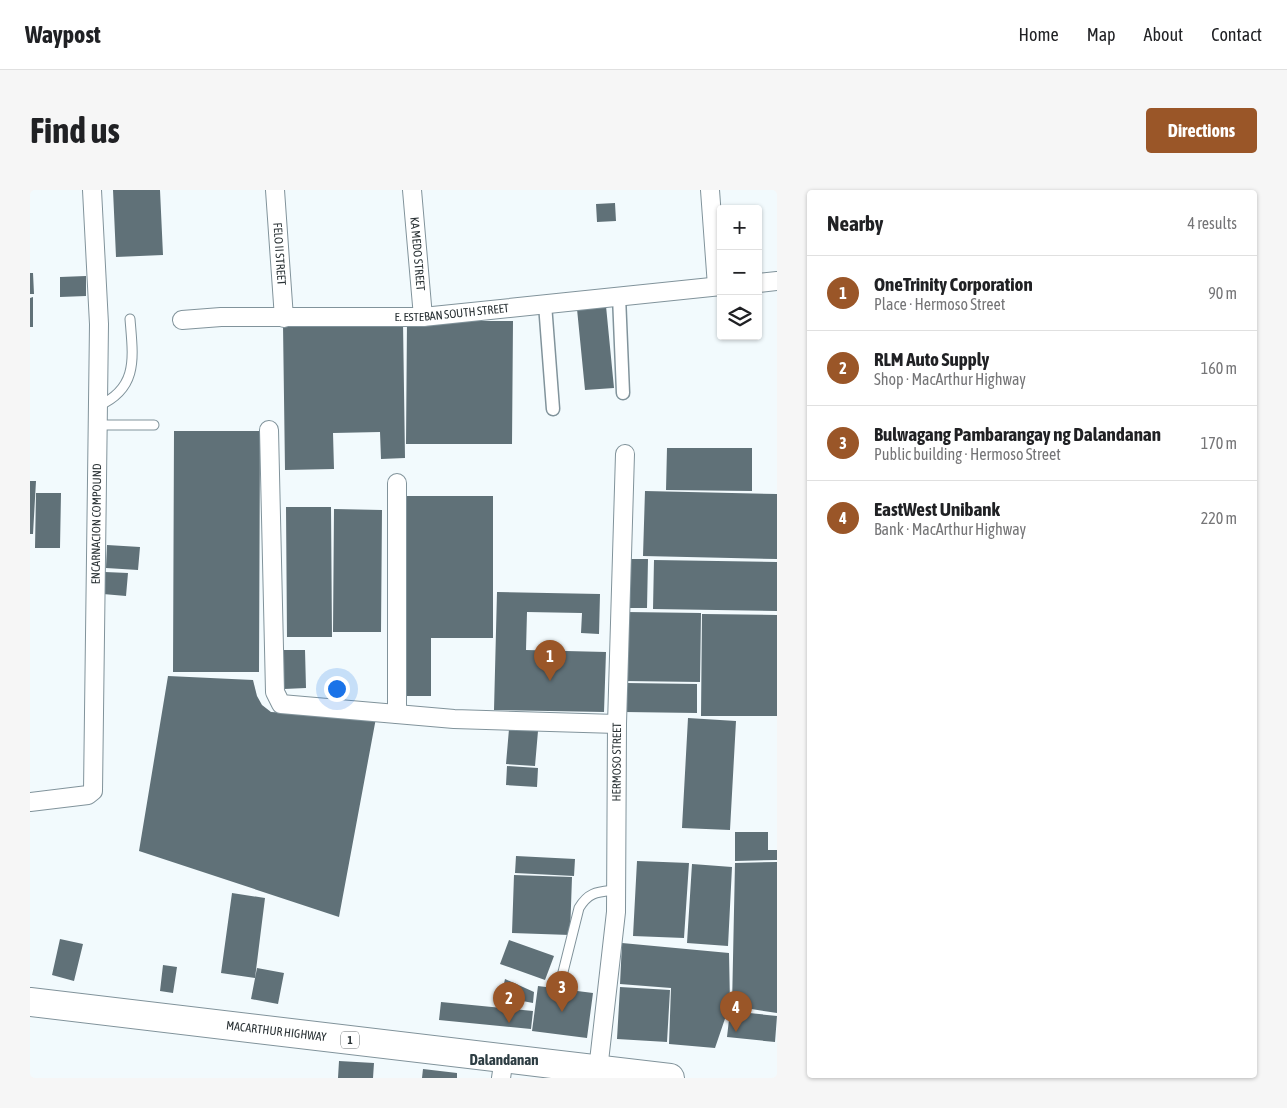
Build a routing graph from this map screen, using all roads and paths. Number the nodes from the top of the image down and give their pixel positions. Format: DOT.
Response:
graph roads {
  1 [pos="92,190"];
  2 [pos="275,190"];
  3 [pos="412,190"];
  4 [pos="710,190"];
  5 [pos="717,265"];
  6 [pos="777,281"];
  7 [pos="762,283"];
  8 [pos="717,286"];
  9 [pos="619,296"];
  10 [pos="545,304"];
  11 [pos="422,317"];
  12 [pos="284,318"];
  13 [pos="130,319"];
  14 [pos="182,320"];
  15 [pos="623,393"];
  16 [pos="98,406"];
  17 [pos="553,409"];
  18 [pos="154,424"];
  19 [pos="98,425"];
  20 [pos="268,430"];
  21 [pos="625,454"];
  22 [pos="397,483"];
  23 [pos="397,714"];
  24 [pos="617,724"];
  25 [pos="30,802"];
  26 [pos="616,890"];
  27 [pos="561,980"];
  28 [pos="30,1002"];
  29 [pos="502,1068"];
  30 [pos="598,1070"];
  31 [pos="670,1078"];
  1 -- 16 [label="street, ENCARNACION COMPOUND"];
  2 -- 12 [label="street, FELO II STREET"];
  3 -- 11 [label="street, KA MEDO STREET"];
  4 -- 5 [label="street"];
  6 -- 7 [label="street"];
  8 -- 9 [label="street, E. ESTEBAN SOUTH STREET"];
  9 -- 10 [label="street, E. ESTEBAN SOUTH STREET"];
  9 -- 15 [label="street"];
  10 -- 11 [label="street, E. ESTEBAN SOUTH STREET"];
  10 -- 17 [label="street"];
  11 -- 12 [label="street, E. ESTEBAN SOUTH STREET"];
  12 -- 14 [label="street, E. ESTEBAN SOUTH STREET"];
  13 -- 16 [label="lane"];
  16 -- 19 [label="street, ENCARNACION COMPOUND"];
  18 -- 19 [label="lane"];
  19 -- 25 [label="street, ENCARNACION COMPOUND"];
  20 -- 23 [label="street"];
  21 -- 24 [label="street, HERMOSO STREET"];
  22 -- 23 [label="street"];
  23 -- 24 [label="street"];
  24 -- 26 [label="street, HERMOSO STREET"];
  26 -- 27 [label="lane"];
  26 -- 30 [label="street, HERMOSO STREET"];
  28 -- 29 [label="highway, MACARTHUR HIGHWAY / 1"];
  29 -- 30 [label="highway, MACARTHUR HIGHWAY / 1"];
  30 -- 31 [label="highway, MACARTHUR HIGHWAY / 1"];
}
